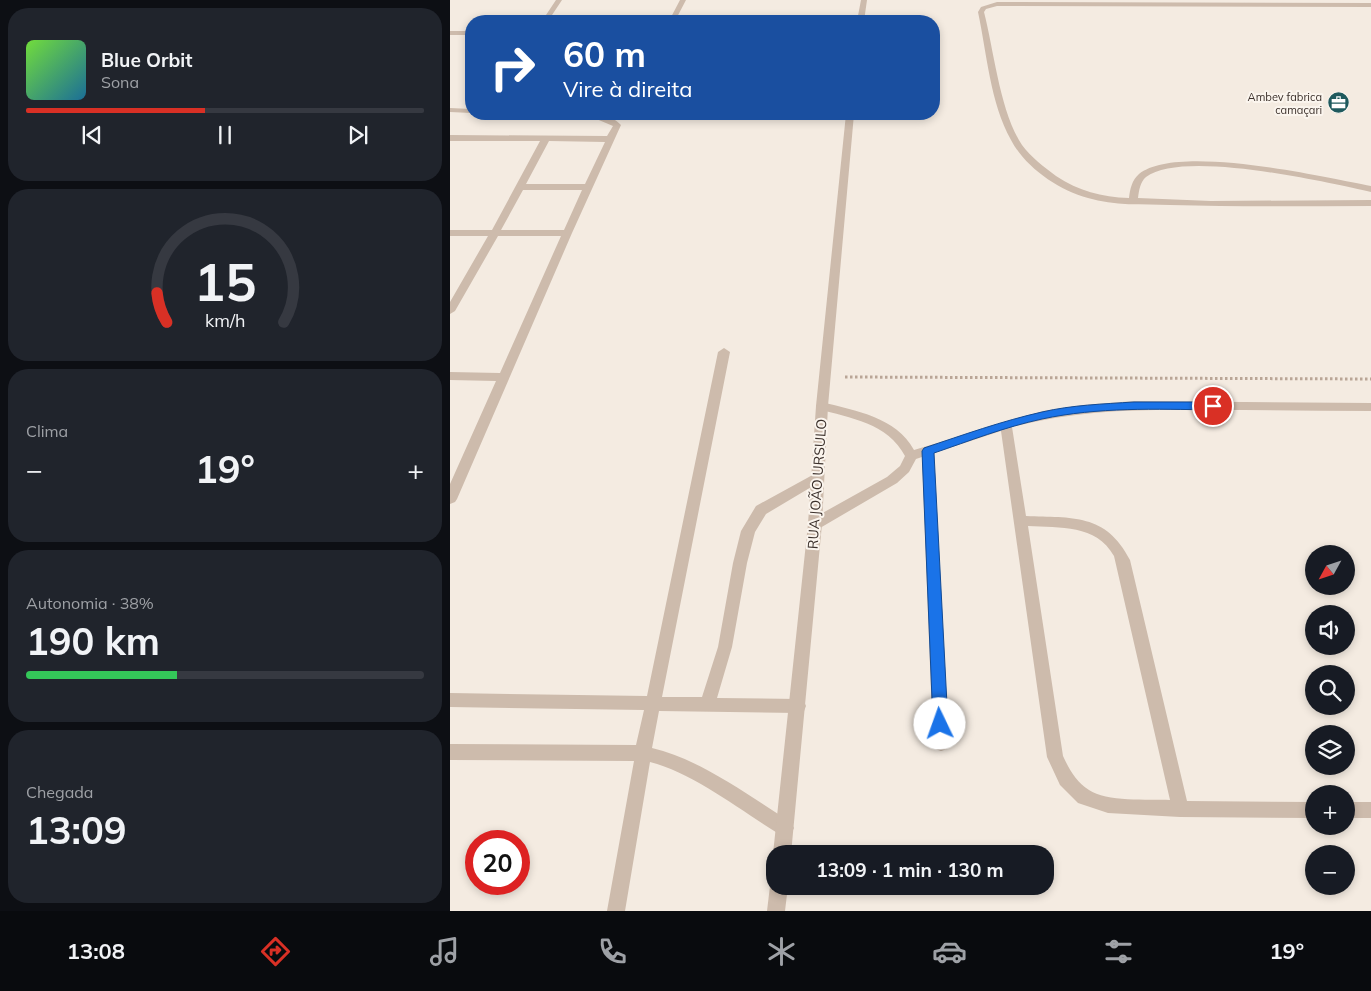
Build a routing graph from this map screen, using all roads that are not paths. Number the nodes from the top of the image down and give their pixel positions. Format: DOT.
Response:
graph roads {
  1 [pos="559,0"];
  2 [pos="683,0"];
  3 [pos="864,0"];
  4 [pos="1371,6"];
  5 [pos="549,15"];
  6 [pos="675,15"];
  7 [pos="862,15"];
  8 [pos="450,33"];
  9 [pos="465,33"];
  10 [pos="450,110"];
  11 [pos="465,111"];
  12 [pos="611,120"];
  13 [pos="849,120"];
  14 [pos="450,138"];
  15 [pos="546,138"];
  16 [pos="610,139"];
  17 [pos="520,187"];
  18 [pos="587,187"];
  19 [pos="1371,189"];
  20 [pos="1133,200"];
  21 [pos="1371,203"];
  22 [pos="450,233"];
  23 [pos="495,233"];
  24 [pos="566,233"];
  25 [pos="450,312"];
  26 [pos="724,352"];
  27 [pos="450,376"];
  28 [pos="503,377"];
  29 [pos="822,406"];
  30 [pos="1371,407"];
  31 [pos="1006,425"];
  32 [pos="928,451"];
  33 [pos="911,456"];
  34 [pos="818,477"];
  35 [pos="450,499"];
  36 [pos="1020,521"];
  37 [pos="816,524"];
  38 [pos="450,700"];
  39 [pos="653,705"];
  40 [pos="707,705"];
  41 [pos="798,706"];
  42 [pos="941,744"];
  43 [pos="450,752"];
  44 [pos="643,753"];
  45 [pos="1180,808"];
  46 [pos="1305,810"];
  47 [pos="1355,810"];
  48 [pos="1371,810"];
  49 [pos="785,828"];
  50 [pos="783,845"];
  51 [pos="778,895"];
  52 [pos="616,911"];
  53 [pos="776,911"];
  1 -- 5 [label="street"];
  2 -- 6 [label="street"];
  3 -- 7 [label="street"];
  4 -- 20 [label="street"];
  8 -- 9 [label="street"];
  10 -- 11 [label="street"];
  12 -- 16 [label="street"];
  13 -- 29 [label="street, RUA JOÃO URSULO"];
  14 -- 15 [label="street"];
  15 -- 16 [label="street"];
  15 -- 17 [label="street"];
  16 -- 18 [label="street"];
  17 -- 18 [label="street"];
  17 -- 23 [label="street"];
  18 -- 24 [label="street"];
  19 -- 20 [label="street"];
  20 -- 21 [label="street"];
  22 -- 23 [label="street"];
  23 -- 24 [label="street"];
  23 -- 25 [label="street"];
  24 -- 28 [label="street"];
  26 -- 39 [label="street"];
  27 -- 28 [label="street"];
  28 -- 35 [label="street"];
  29 -- 33 [label="street"];
  29 -- 34 [label="street, RUA JOÃO URSULO"];
  30 -- 31 [label="street"];
  31 -- 32 [label="street"];
  31 -- 36 [label="street"];
  32 -- 33 [label="street"];
  32 -- 42 [label="street"];
  33 -- 37 [label="street"];
  34 -- 37 [label="street, RUA JOÃO URSULO"];
  34 -- 40 [label="street"];
  36 -- 45 [label="street"];
  36 -- 45 [label="street"];
  37 -- 41 [label="street, RUA JOÃO URSULO"];
  38 -- 39 [label="street"];
  39 -- 40 [label="street"];
  39 -- 44 [label="street"];
  40 -- 41 [label="street"];
  41 -- 49 [label="street, RUA JOÃO URSULO"];
  43 -- 44 [label="street"];
  44 -- 49 [label="street"];
  44 -- 52 [label="street"];
  45 -- 46 [label="street"];
  47 -- 48 [label="street"];
  49 -- 50 [label="street, RUA JOÃO URSULO"];
  51 -- 53 [label="street"];
}
